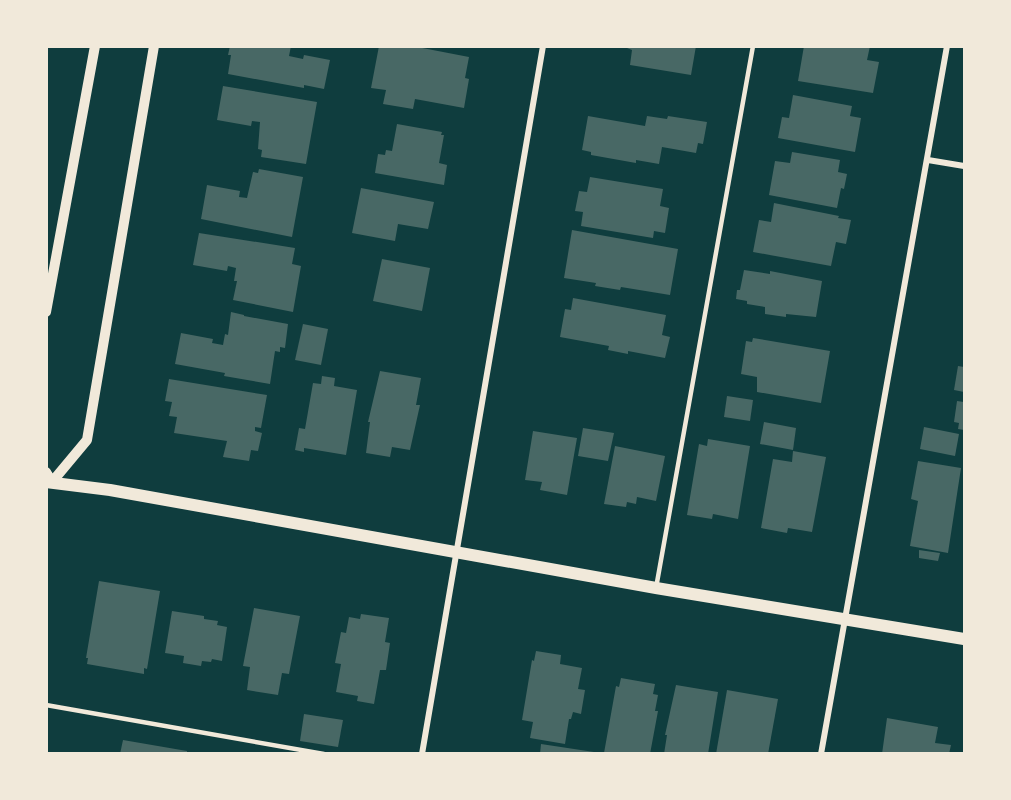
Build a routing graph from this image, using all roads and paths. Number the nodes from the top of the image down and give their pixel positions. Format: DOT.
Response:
graph roads {
  1 [pos="95,46"];
  2 [pos="153,46"];
  3 [pos="543,46"];
  4 [pos="753,46"];
  5 [pos="947,46"];
  6 [pos="928,160"];
  7 [pos="964,166"];
  8 [pos="46,312"];
  9 [pos="48,479"];
  10 [pos="456,551"];
  11 [pos="656,588"];
  12 [pos="844,620"];
  13 [pos="964,639"];
  14 [pos="46,705"];
  15 [pos="324,753"];
  16 [pos="422,753"];
  17 [pos="821,753"];
  1 -- 8 [label="street"];
  2 -- 9 [label="street"];
  3 -- 10 [label="street"];
  4 -- 11 [label="lane"];
  5 -- 6 [label="street"];
  6 -- 7 [label="street"];
  6 -- 12 [label="street"];
  9 -- 10 [label="main road"];
  10 -- 11 [label="main road"];
  10 -- 16 [label="street"];
  11 -- 12 [label="main road"];
  12 -- 13 [label="main road"];
  12 -- 17 [label="street"];
  14 -- 15 [label="lane"];
}
